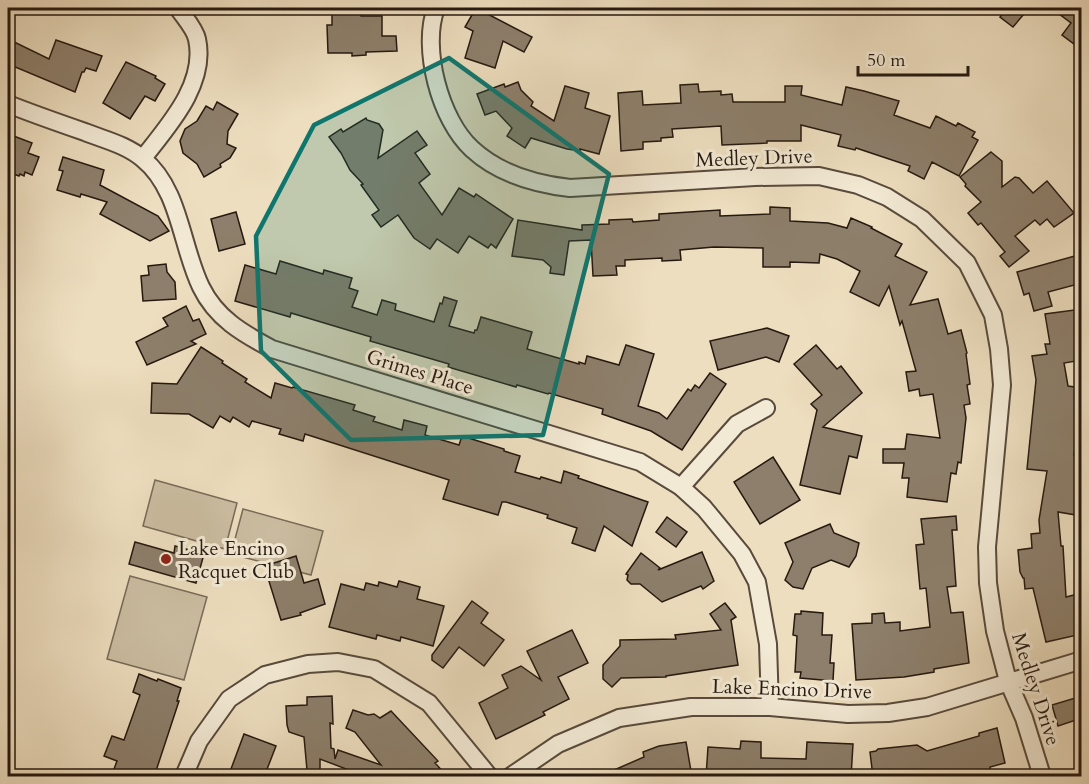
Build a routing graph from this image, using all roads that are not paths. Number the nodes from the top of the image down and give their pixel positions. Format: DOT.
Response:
graph roads {
  1 [pos="178,8"];
  2 [pos="436,8"];
  3 [pos="8,104"];
  4 [pos="143,158"];
  5 [pos="766,408"];
  6 [pos="681,487"];
  7 [pos="1082,660"];
  8 [pos="1008,681"];
  9 [pos="770,706"];
  10 [pos="184,777"];
  11 [pos="489,777"];
  12 [pos="511,777"];
  13 [pos="1042,777"];
  1 -- 4 [label="street"];
  2 -- 8 [label="street, Medley Drive"];
  3 -- 4 [label="street, Grimes Place"];
  4 -- 6 [label="street, Grimes Place"];
  5 -- 6 [label="street"];
  6 -- 9 [label="street, Grimes Place"];
  7 -- 8 [label="street, Lake Encino Drive"];
  8 -- 9 [label="street, Lake Encino Drive"];
  8 -- 13 [label="street, Medley Drive"];
  9 -- 12 [label="street, Lake Encino Drive"];
  10 -- 11 [label="street"];
}
